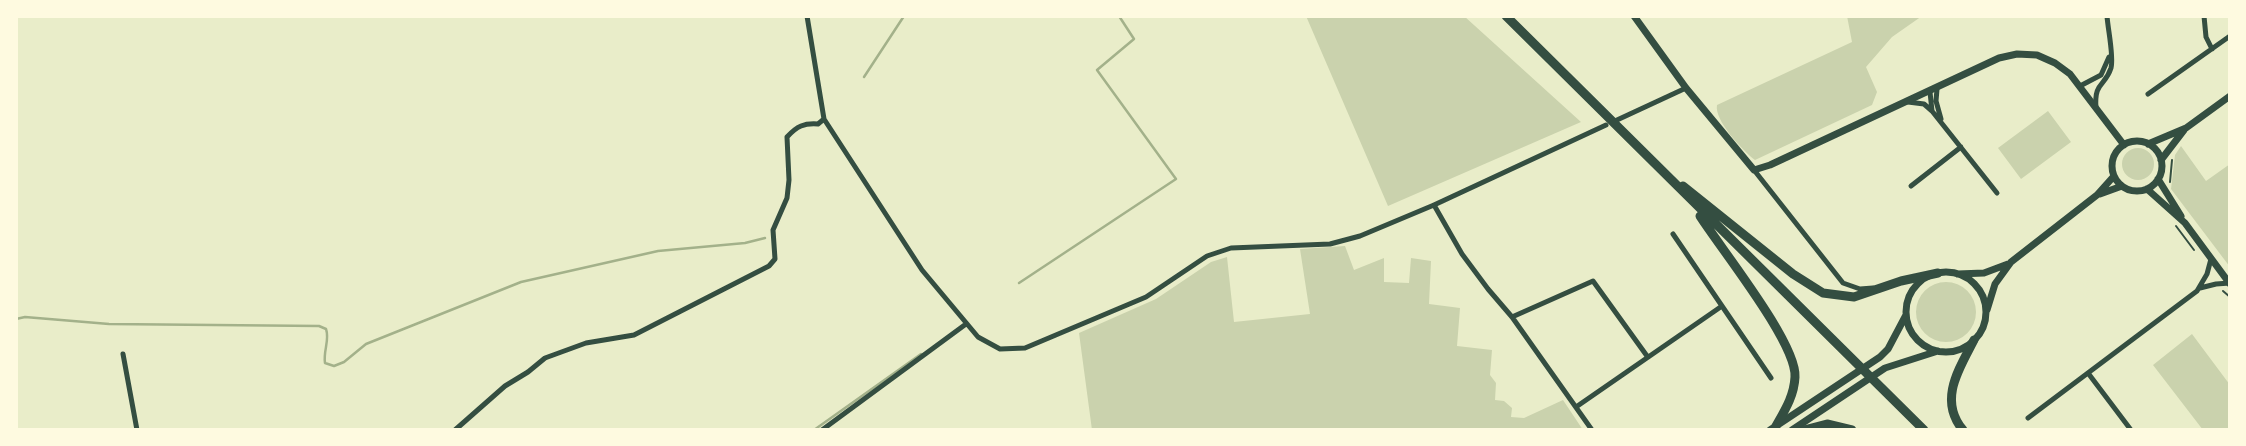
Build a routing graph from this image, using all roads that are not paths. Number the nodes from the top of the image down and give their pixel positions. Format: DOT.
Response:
graph roads {
  1 [pos="806,16"];
  2 [pos="1506,16"];
  3 [pos="1634,16"];
  4 [pos="2107,16"];
  5 [pos="2204,16"];
  6 [pos="2230,36"];
  7 [pos="2212,49"];
  8 [pos="2110,54"];
  9 [pos="2080,86"];
  10 [pos="1686,88"];
  11 [pos="1938,89"];
  12 [pos="1930,92"];
  13 [pos="2148,94"];
  14 [pos="2230,96"];
  15 [pos="1908,102"];
  16 [pos="2096,108"];
  17 [pos="1932,111"];
  18 [pos="824,119"];
  19 [pos="1617,120"];
  20 [pos="1607,121"];
  21 [pos="1943,124"];
  22 [pos="2186,128"];
  23 [pos="2148,144"];
  24 [pos="2124,145"];
  25 [pos="1961,147"];
  26 [pos="2161,160"];
  27 [pos="1655,166"];
  28 [pos="1754,170"];
  29 [pos="2114,176"];
  30 [pos="2158,178"];
  31 [pos="1912,186"];
  32 [pos="2122,186"];
  33 [pos="2147,189"];
  34 [pos="1997,192"];
  35 [pos="2097,195"];
  36 [pos="1692,202"];
  37 [pos="1434,205"];
  38 [pos="2185,223"];
  39 [pos="1673,234"];
  40 [pos="2211,259"];
  41 [pos="2011,262"];
  42 [pos="1938,273"];
  43 [pos="1956,274"];
  44 [pos="2230,283"];
  45 [pos="1884,288"];
  46 [pos="2200,288"];
  47 [pos="1722,306"];
  48 [pos="1906,314"];
  49 [pos="1986,315"];
  50 [pos="1512,317"];
  51 [pos="966,324"];
  52 [pos="1974,340"];
  53 [pos="1938,351"];
  54 [pos="123,354"];
  55 [pos="1647,356"];
  56 [pos="2088,373"];
  57 [pos="1771,378"];
  58 [pos="1576,407"];
  59 [pos="2028,418"];
  60 [pos="1773,428"];
  61 [pos="138,430"];
  62 [pos="455,430"];
  63 [pos="822,430"];
  64 [pos="1592,430"];
  65 [pos="1792,430"];
  66 [pos="1804,430"];
  67 [pos="1852,430"];
  68 [pos="1924,430"];
  69 [pos="1963,430"];
  70 [pos="2130,430"];
  1 -- 18 [label="street"];
  2 -- 20 [label="main road"];
  3 -- 10 [label="street"];
  4 -- 8 [label="street"];
  5 -- 7 [label="street"];
  6 -- 7 [label="street"];
  7 -- 13 [label="street"];
  8 -- 9 [label="street"];
  8 -- 16 [label="street"];
  9 -- 11 [label="street"];
  9 -- 16 [label="street"];
  10 -- 19 [label="street"];
  10 -- 28 [label="street"];
  11 -- 12 [label="street"];
  11 -- 21 [label="street"];
  12 -- 15 [label="street"];
  12 -- 17 [label="street"];
  14 -- 22 [label="street"];
  15 -- 17 [label="street"];
  15 -- 28 [label="street"];
  16 -- 24 [label="street"];
  17 -- 21 [label="street"];
  18 -- 51 [label="street"];
  18 -- 62 [label="street"];
  20 -- 27 [label="main road"];
  20 -- 37 [label="street"];
  21 -- 25 [label="street"];
  22 -- 23 [label="street"];
  22 -- 26 [label="street"];
  23 -- 24 [label="street"];
  23 -- 26 [label="street"];
  24 -- 29 [label="street"];
  25 -- 31 [label="street"];
  25 -- 34 [label="street"];
  26 -- 30 [label="street"];
  27 -- 36 [label="main road"];
  27 -- 45 [label="main road"];
  28 -- 45 [label="street"];
  29 -- 32 [label="street"];
  29 -- 35 [label="street"];
  30 -- 33 [label="street"];
  30 -- 38 [label="street"];
  32 -- 33 [label="street"];
  32 -- 35 [label="street"];
  33 -- 38 [label="street"];
  35 -- 41 [label="street"];
  36 -- 60 [label="main road"];
  36 -- 68 [label="main road"];
  37 -- 50 [label="street"];
  37 -- 51 [label="street"];
  38 -- 40 [label="street"];
  39 -- 47 [label="street"];
  40 -- 44 [label="street"];
  40 -- 46 [label="street"];
  41 -- 43 [label="street"];
  41 -- 49 [label="street"];
  42 -- 43 [label="street"];
  42 -- 45 [label="main road"];
  42 -- 48 [label="street"];
  43 -- 49 [label="street"];
  44 -- 46 [label="street"];
  46 -- 56 [label="street"];
  47 -- 55 [label="street"];
  47 -- 57 [label="street"];
  48 -- 53 [label="street"];
  48 -- 60 [label="street"];
  49 -- 52 [label="street"];
  50 -- 55 [label="street"];
  50 -- 58 [label="street"];
  51 -- 63 [label="street"];
  52 -- 53 [label="street"];
  52 -- 69 [label="main road"];
  53 -- 65 [label="street"];
  54 -- 61 [label="street"];
  55 -- 58 [label="street"];
  56 -- 59 [label="street"];
  56 -- 70 [label="street"];
  58 -- 64 [label="street"];
  66 -- 67 [label="main road"];
}
